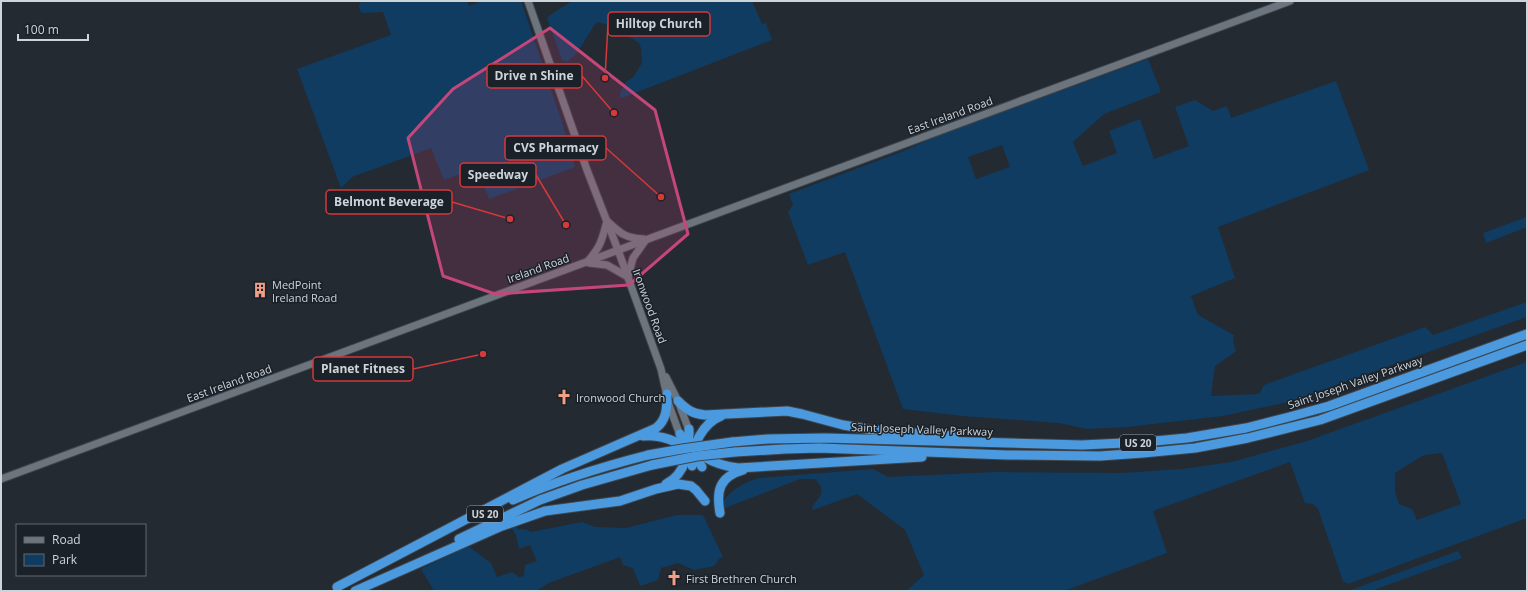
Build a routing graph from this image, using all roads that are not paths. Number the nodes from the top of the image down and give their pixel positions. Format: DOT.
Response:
graph roads {
  1 [pos="528,1"];
  2 [pos="1290,1"];
  3 [pos="607,221"];
  4 [pos="647,240"];
  5 [pos="618,250"];
  6 [pos="586,262"];
  7 [pos="628,277"];
  8 [pos="464,307"];
  9 [pos="1527,334"];
  10 [pos="1527,345"];
  11 [pos="661,369"];
  12 [pos="667,394"];
  13 [pos="678,401"];
  14 [pos="726,414"];
  15 [pos="688,429"];
  16 [pos="680,434"];
  17 [pos="634,438"];
  18 [pos="1050,444"];
  19 [pos="691,450"];
  20 [pos="1007,454"];
  21 [pos="692,466"];
  22 [pos="702,467"];
  23 [pos="748,468"];
  24 [pos="1,479"];
  25 [pos="656,489"];
  26 [pos="705,501"];
  27 [pos="720,513"];
  28 [pos="333,589"];
  29 [pos="354,591"];
  1 -- 3 [label="main road, Ironwood Road"];
  2 -- 4 [label="main road, East Ireland Road"];
  3 -- 4 [label="main road"];
  3 -- 5 [label="main road, Ironwood Road"];
  3 -- 6 [label="main road"];
  4 -- 5 [label="main road, East Ireland Road"];
  4 -- 7 [label="main road"];
  5 -- 6 [label="main road, Ireland Road"];
  5 -- 7 [label="main road, Ironwood Road"];
  6 -- 7 [label="main road"];
  6 -- 8 [label="main road, Ireland Road"];
  7 -- 11 [label="main road, Ironwood Road"];
  8 -- 24 [label="main road, East Ireland Road"];
  9 -- 18 [label="highway, Saint Joseph Valley Parkway / US 20"];
  10 -- 20 [label="highway, Saint Joseph Valley Parkway / US 20"];
  11 -- 12 [label="main road, Ironwood Road"];
  11 -- 13 [label="main road, Ironwood Road"];
  12 -- 16 [label="main road, Ironwood Road"];
  12 -- 17 [label="highway"];
  13 -- 14 [label="highway"];
  13 -- 15 [label="main road, Ironwood Road"];
  14 -- 18 [label="highway"];
  14 -- 19 [label="highway"];
  15 -- 19 [label="highway"];
  16 -- 19 [label="highway"];
  17 -- 19 [label="highway"];
  17 -- 28 [label="highway"];
  18 -- 28 [label="highway, Saint Joseph Valley Parkway / US 20, bridge"];
  19 -- 21 [label="highway"];
  19 -- 22 [label="highway"];
  19 -- 23 [label="highway"];
  19 -- 25 [label="highway"];
  20 -- 23 [label="highway"];
  20 -- 29 [label="highway, Saint Joseph Valley Parkway / US 20, bridge"];
  23 -- 27 [label="highway"];
  25 -- 26 [label="highway"];
  25 -- 29 [label="highway"];
}
